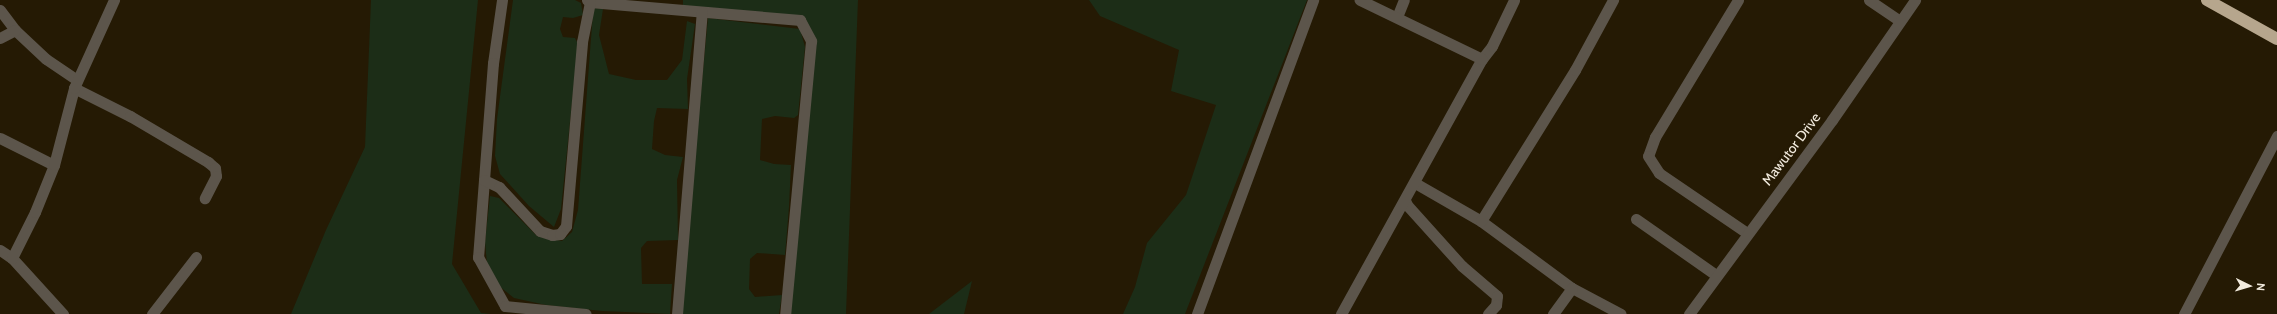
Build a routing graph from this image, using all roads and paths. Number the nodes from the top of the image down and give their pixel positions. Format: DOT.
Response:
graph roads {
  1 [pos="114,0"];
  2 [pos="502,0"];
  3 [pos="1313,0"];
  4 [pos="1360,0"];
  5 [pos="1404,0"];
  6 [pos="1514,0"];
  7 [pos="1613,0"];
  8 [pos="1738,0"];
  9 [pos="1869,0"];
  10 [pos="1915,0"];
  11 [pos="2207,0"];
  12 [pos="588,1"];
  13 [pos="0,10"];
  14 [pos="702,12"];
  15 [pos="1397,17"];
  16 [pos="1900,21"];
  17 [pos="15,30"];
  18 [pos="0,38"];
  19 [pos="2277,39"];
  20 [pos="1482,59"];
  21 [pos="76,84"];
  22 [pos="2277,136"];
  23 [pos="0,138"];
  24 [pos="54,166"];
  25 [pos="484,180"];
  26 [pos="1415,182"];
  27 [pos="205,198"];
  28 [pos="1405,200"];
  29 [pos="1636,219"];
  30 [pos="1481,221"];
  31 [pos="1746,232"];
  32 [pos="0,250"];
  33 [pos="196,257"];
  34 [pos="12,258"];
  35 [pos="1716,276"];
  36 [pos="1572,288"];
  37 [pos="157,312"];
  38 [pos="63,314"];
  39 [pos="586,314"];
  40 [pos="677,314"];
  41 [pos="785,314"];
  42 [pos="1197,314"];
  43 [pos="1341,314"];
  44 [pos="1488,314"];
  45 [pos="1553,314"];
  46 [pos="1621,314"];
  47 [pos="1689,314"];
  48 [pos="2184,314"];
  1 -- 21 [label="street"];
  2 -- 25 [label="street"];
  3 -- 42 [label="street"];
  4 -- 15 [label="street"];
  5 -- 15 [label="street"];
  6 -- 20 [label="street"];
  7 -- 30 [label="street"];
  8 -- 31 [label="street"];
  9 -- 16 [label="street"];
  10 -- 16 [label="street, Mawutor Drive"];
  11 -- 19 [label="highway"];
  12 -- 14 [label="street"];
  12 -- 25 [label="street"];
  13 -- 17 [label="street"];
  14 -- 40 [label="street"];
  14 -- 41 [label="street"];
  15 -- 20 [label="street"];
  16 -- 31 [label="street, Mawutor Drive"];
  17 -- 18 [label="street"];
  17 -- 21 [label="street"];
  20 -- 26 [label="street"];
  21 -- 24 [label="street"];
  21 -- 27 [label="street"];
  22 -- 48 [label="street"];
  23 -- 24 [label="street"];
  24 -- 34 [label="street"];
  25 -- 39 [label="street"];
  26 -- 28 [label="street"];
  26 -- 30 [label="street"];
  28 -- 43 [label="street"];
  28 -- 44 [label="street"];
  29 -- 35 [label="street"];
  30 -- 36 [label="street"];
  31 -- 35 [label="street, Mawutor Drive"];
  32 -- 34 [label="street"];
  33 -- 37 [label="street"];
  34 -- 38 [label="street"];
  35 -- 47 [label="street, Mawutor Drive"];
  36 -- 45 [label="street"];
  36 -- 46 [label="street"];
}
